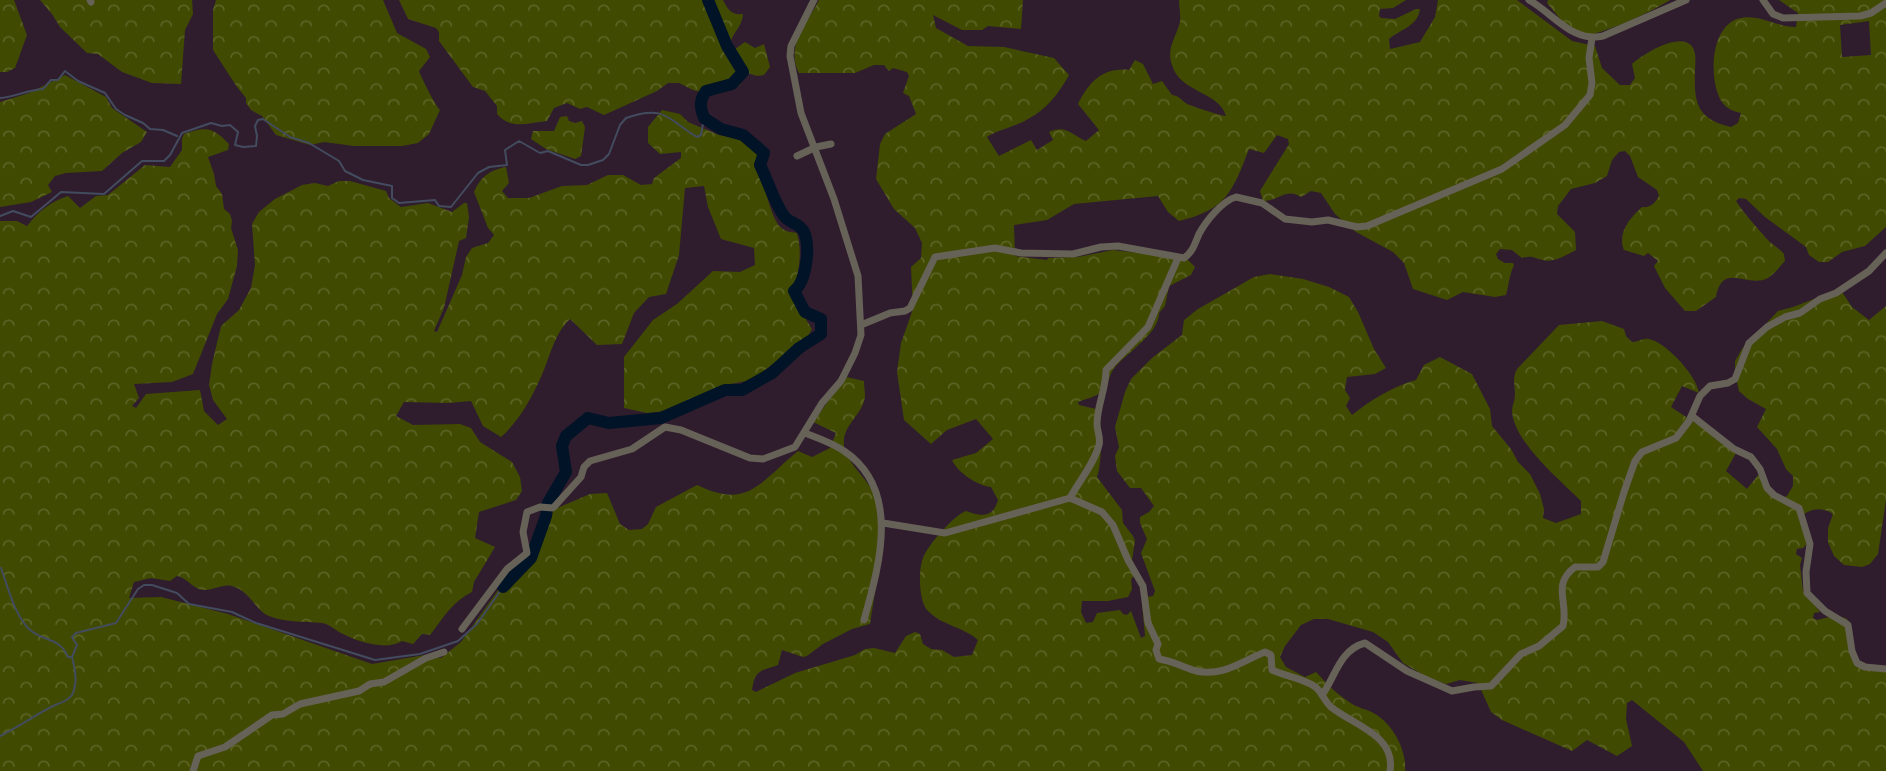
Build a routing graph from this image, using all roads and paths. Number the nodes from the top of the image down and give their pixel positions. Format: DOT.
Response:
graph roads {
  1 [pos="814,0"];
  2 [pos="1529,0"];
  3 [pos="1686,0"];
  4 [pos="1763,0"];
  5 [pos="1886,3"];
  6 [pos="1592,38"];
  7 [pos="831,144"];
  8 [pos="813,148"];
  9 [pos="797,156"];
  10 [pos="1886,253"];
  11 [pos="1178,258"];
  12 [pos="862,325"];
  13 [pos="1692,416"];
  14 [pos="806,433"];
  15 [pos="1070,498"];
  16 [pos="883,523"];
  17 [pos="864,620"];
  18 [pos="461,629"];
  19 [pos="444,652"];
  20 [pos="1886,669"];
  21 [pos="1322,695"];
  22 [pos="193,771"];
  23 [pos="1390,771"];
  1 -- 8 [label="street"];
  2 -- 6 [label="street"];
  3 -- 6 [label="street"];
  4 -- 5 [label="street"];
  6 -- 11 [label="street"];
  7 -- 8 [label="street"];
  8 -- 9 [label="street"];
  8 -- 12 [label="street"];
  10 -- 13 [label="street"];
  11 -- 12 [label="street"];
  11 -- 15 [label="street"];
  12 -- 14 [label="street"];
  13 -- 20 [label="street"];
  13 -- 21 [label="street"];
  14 -- 16 [label="street"];
  14 -- 18 [label="street"];
  15 -- 16 [label="street"];
  15 -- 21 [label="street"];
  16 -- 17 [label="street"];
  19 -- 22 [label="street"];
  21 -- 23 [label="street"];
}
